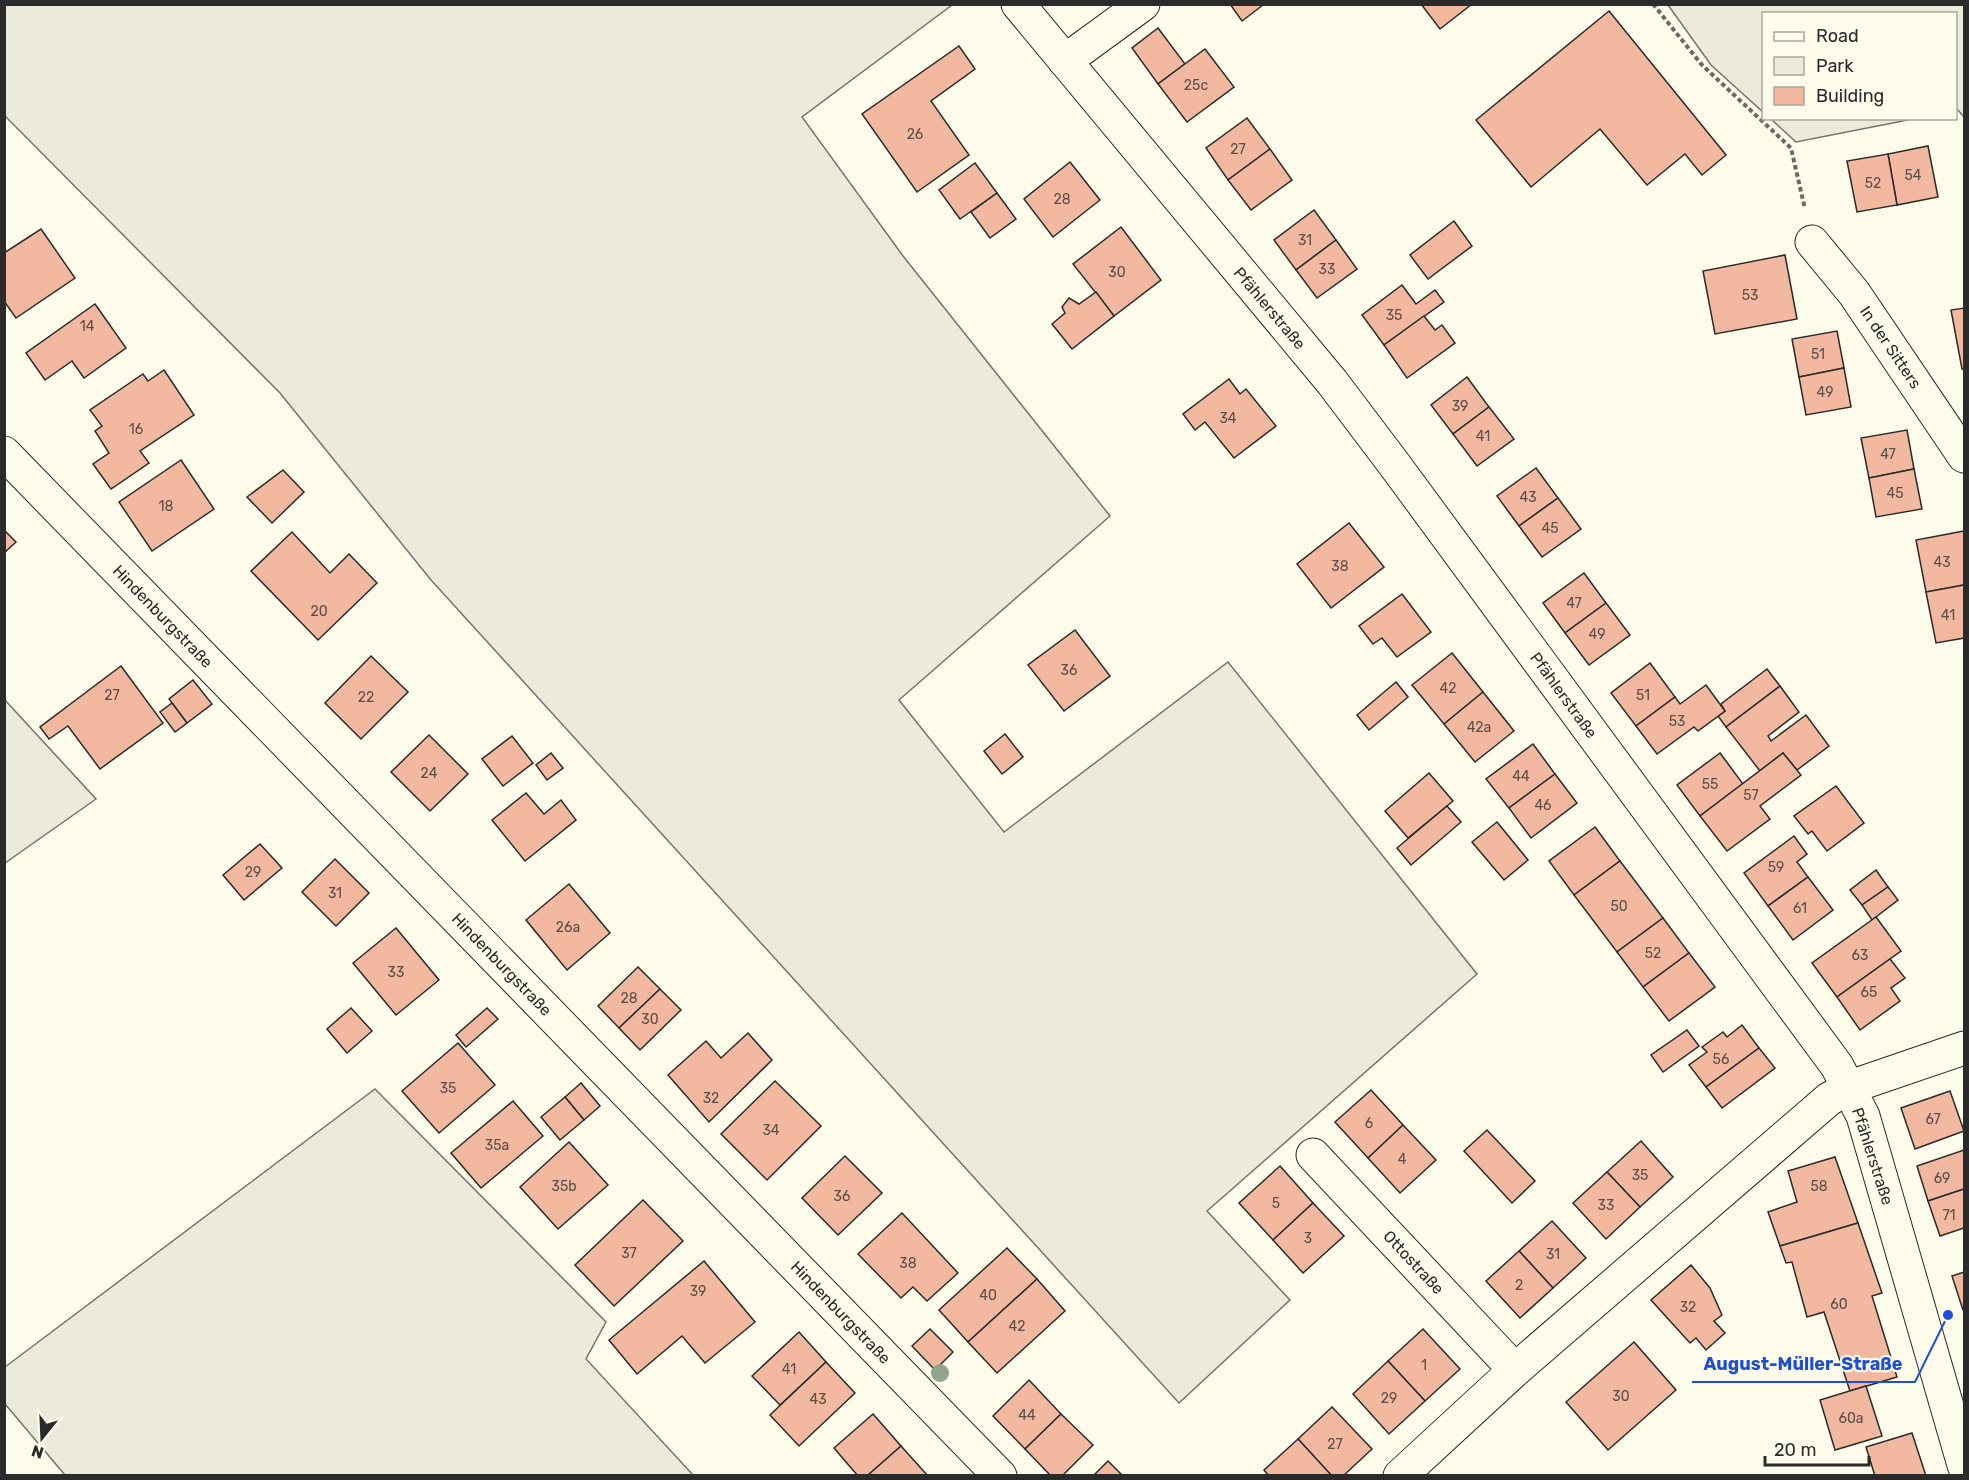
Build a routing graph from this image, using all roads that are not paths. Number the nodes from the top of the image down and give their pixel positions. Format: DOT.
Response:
graph roads {
  1 [pos="1018,4"];
  2 [pos="1143,4"];
  3 [pos="1065,61"];
  4 [pos="1812,242"];
  5 [pos="4,453"];
  6 [pos="1965,456"];
  7 [pos="1965,1048"];
  8 [pos="1850,1087"];
  9 [pos="1313,1155"];
  10 [pos="1515,1370"];
  11 [pos="1965,1465"];
  12 [pos="1000,1476"];
  13 [pos="1400,1476"];
  1 -- 3 [label="street, Pfählerstraße"];
  2 -- 3 [label="street"];
  3 -- 8 [label="street, Pfählerstraße"];
  4 -- 6 [label="street, In der Sitters"];
  5 -- 12 [label="street, Hindenburgstraße"];
  7 -- 8 [label="street"];
  8 -- 10 [label="street"];
  8 -- 11 [label="street, Pfählerstraße"];
  9 -- 10 [label="street, Ottostraße"];
  10 -- 13 [label="street"];
}
